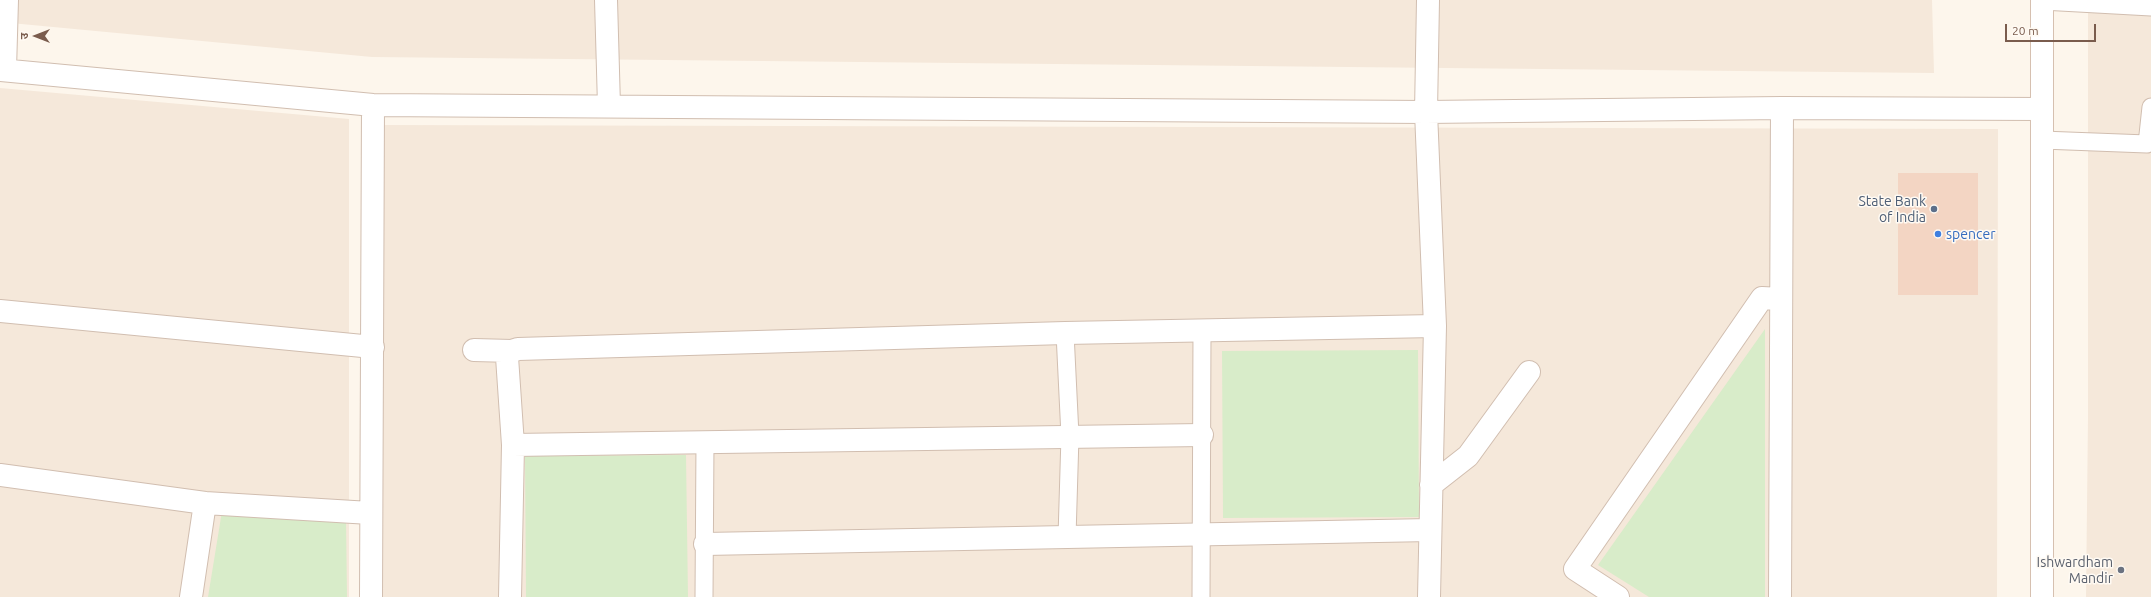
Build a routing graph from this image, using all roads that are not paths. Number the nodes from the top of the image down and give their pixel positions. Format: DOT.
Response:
graph roads {
  1 [pos="7,0"];
  2 [pos="606,0"];
  3 [pos="1428,0"];
  4 [pos="2042,1"];
  5 [pos="2151,7"];
  6 [pos="2,70"];
  7 [pos="373,105"];
  8 [pos="609,106"];
  9 [pos="2151,107"];
  10 [pos="1782,108"];
  11 [pos="2042,109"];
  12 [pos="1426,112"];
  13 [pos="2042,140"];
  14 [pos="1781,299"];
  15 [pos="0,311"];
  16 [pos="1435,326"];
  17 [pos="1202,331"];
  18 [pos="1065,333"];
  19 [pos="373,347"];
  20 [pos="474,350"];
  21 [pos="512,351"];
  22 [pos="1529,372"];
  23 [pos="1202,435"];
  24 [pos="1070,436"];
  25 [pos="705,442"];
  26 [pos="513,445"];
  27 [pos="0,475"];
  28 [pos="1431,485"];
  29 [pos="205,504"];
  30 [pos="370,512"];
  31 [pos="1430,530"];
  32 [pos="1202,534"];
  33 [pos="1067,537"];
  34 [pos="705,544"];
  35 [pos="191,597"];
  36 [pos="371,597"];
  37 [pos="510,597"];
  38 [pos="704,597"];
  39 [pos="1201,597"];
  40 [pos="1429,597"];
  41 [pos="1618,597"];
  42 [pos="1780,597"];
  43 [pos="2042,597"];
  1 -- 6 [label="street"];
  2 -- 8 [label="street"];
  3 -- 12 [label="street"];
  4 -- 5 [label="lane"];
  4 -- 11 [label="street"];
  6 -- 7 [label="street"];
  7 -- 8 [label="street"];
  7 -- 19 [label="street"];
  8 -- 12 [label="street"];
  9 -- 13 [label="lane"];
  10 -- 11 [label="street"];
  10 -- 12 [label="street"];
  10 -- 14 [label="street"];
  11 -- 13 [label="street"];
  12 -- 16 [label="street"];
  13 -- 43 [label="street"];
  14 -- 41 [label="street"];
  14 -- 42 [label="street"];
  15 -- 19 [label="street"];
  16 -- 17 [label="street"];
  16 -- 28 [label="street"];
  17 -- 18 [label="street"];
  17 -- 23 [label="lane"];
  18 -- 21 [label="street"];
  18 -- 24 [label="lane"];
  19 -- 30 [label="street"];
  20 -- 21 [label="street"];
  21 -- 26 [label="street"];
  22 -- 28 [label="street"];
  23 -- 24 [label="street"];
  23 -- 32 [label="lane"];
  24 -- 25 [label="street"];
  24 -- 33 [label="lane"];
  25 -- 26 [label="street"];
  25 -- 34 [label="lane"];
  26 -- 37 [label="street"];
  27 -- 29 [label="street"];
  28 -- 31 [label="street"];
  29 -- 30 [label="street"];
  29 -- 35 [label="street"];
  30 -- 36 [label="street"];
  31 -- 32 [label="street"];
  31 -- 40 [label="street"];
  32 -- 33 [label="street"];
  32 -- 39 [label="lane"];
  33 -- 34 [label="street"];
  34 -- 38 [label="lane"];
}
